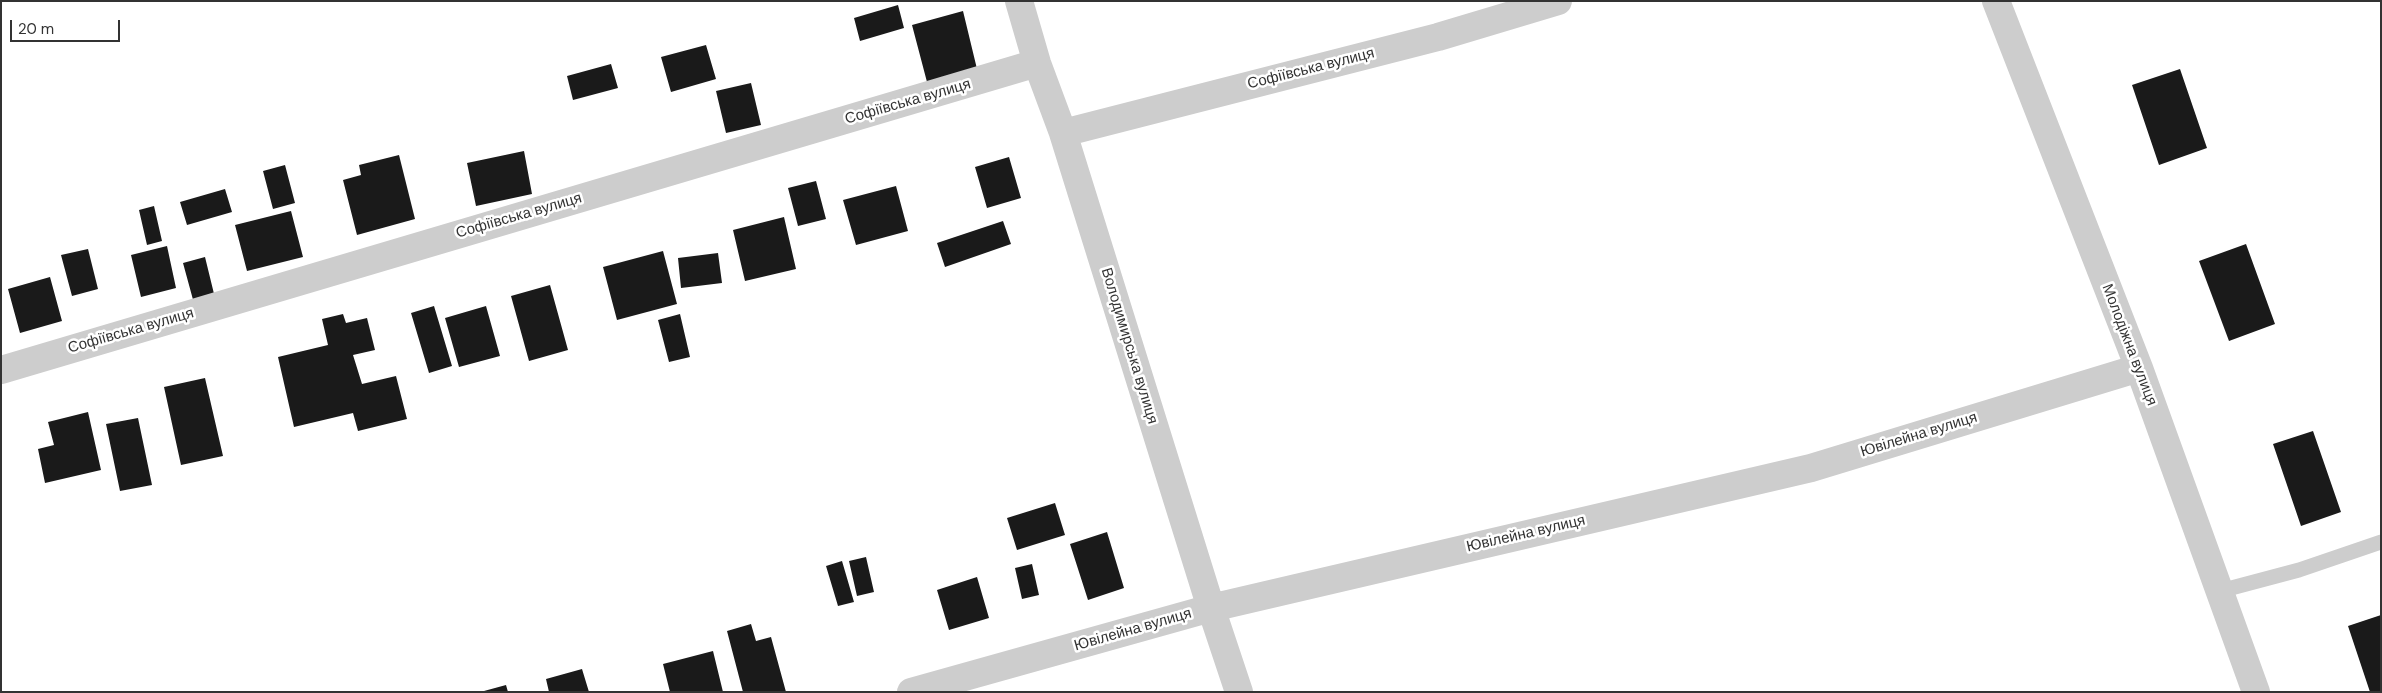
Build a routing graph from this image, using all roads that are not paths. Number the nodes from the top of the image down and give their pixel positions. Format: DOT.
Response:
graph roads {
  1 [pos="1019,1"];
  2 [pos="1558,1"];
  3 [pos="1996,1"];
  4 [pos="1037,63"];
  5 [pos="1063,133"];
  6 [pos="2139,368"];
  7 [pos="1,370"];
  8 [pos="2381,542"];
  9 [pos="2220,591"];
  10 [pos="1211,608"];
  11 [pos="911,692"];
  12 [pos="1239,692"];
  13 [pos="2256,692"];
  1 -- 4 [label="street, Володимирська вулиця"];
  2 -- 5 [label="street, Софіївська вулиця"];
  3 -- 6 [label="street, Молодіжна вулиця"];
  4 -- 5 [label="street, Володимирська вулиця"];
  4 -- 7 [label="street, Софіївська вулиця"];
  5 -- 10 [label="street, Володимирська вулиця"];
  6 -- 9 [label="street, Молодіжна вулиця"];
  6 -- 10 [label="street, Ювілейна вулиця"];
  8 -- 9 [label="lane"];
  9 -- 13 [label="street, Молодіжна вулиця"];
  10 -- 11 [label="street, Ювілейна вулиця"];
  10 -- 12 [label="street, Володимирська вулиця"];
}
